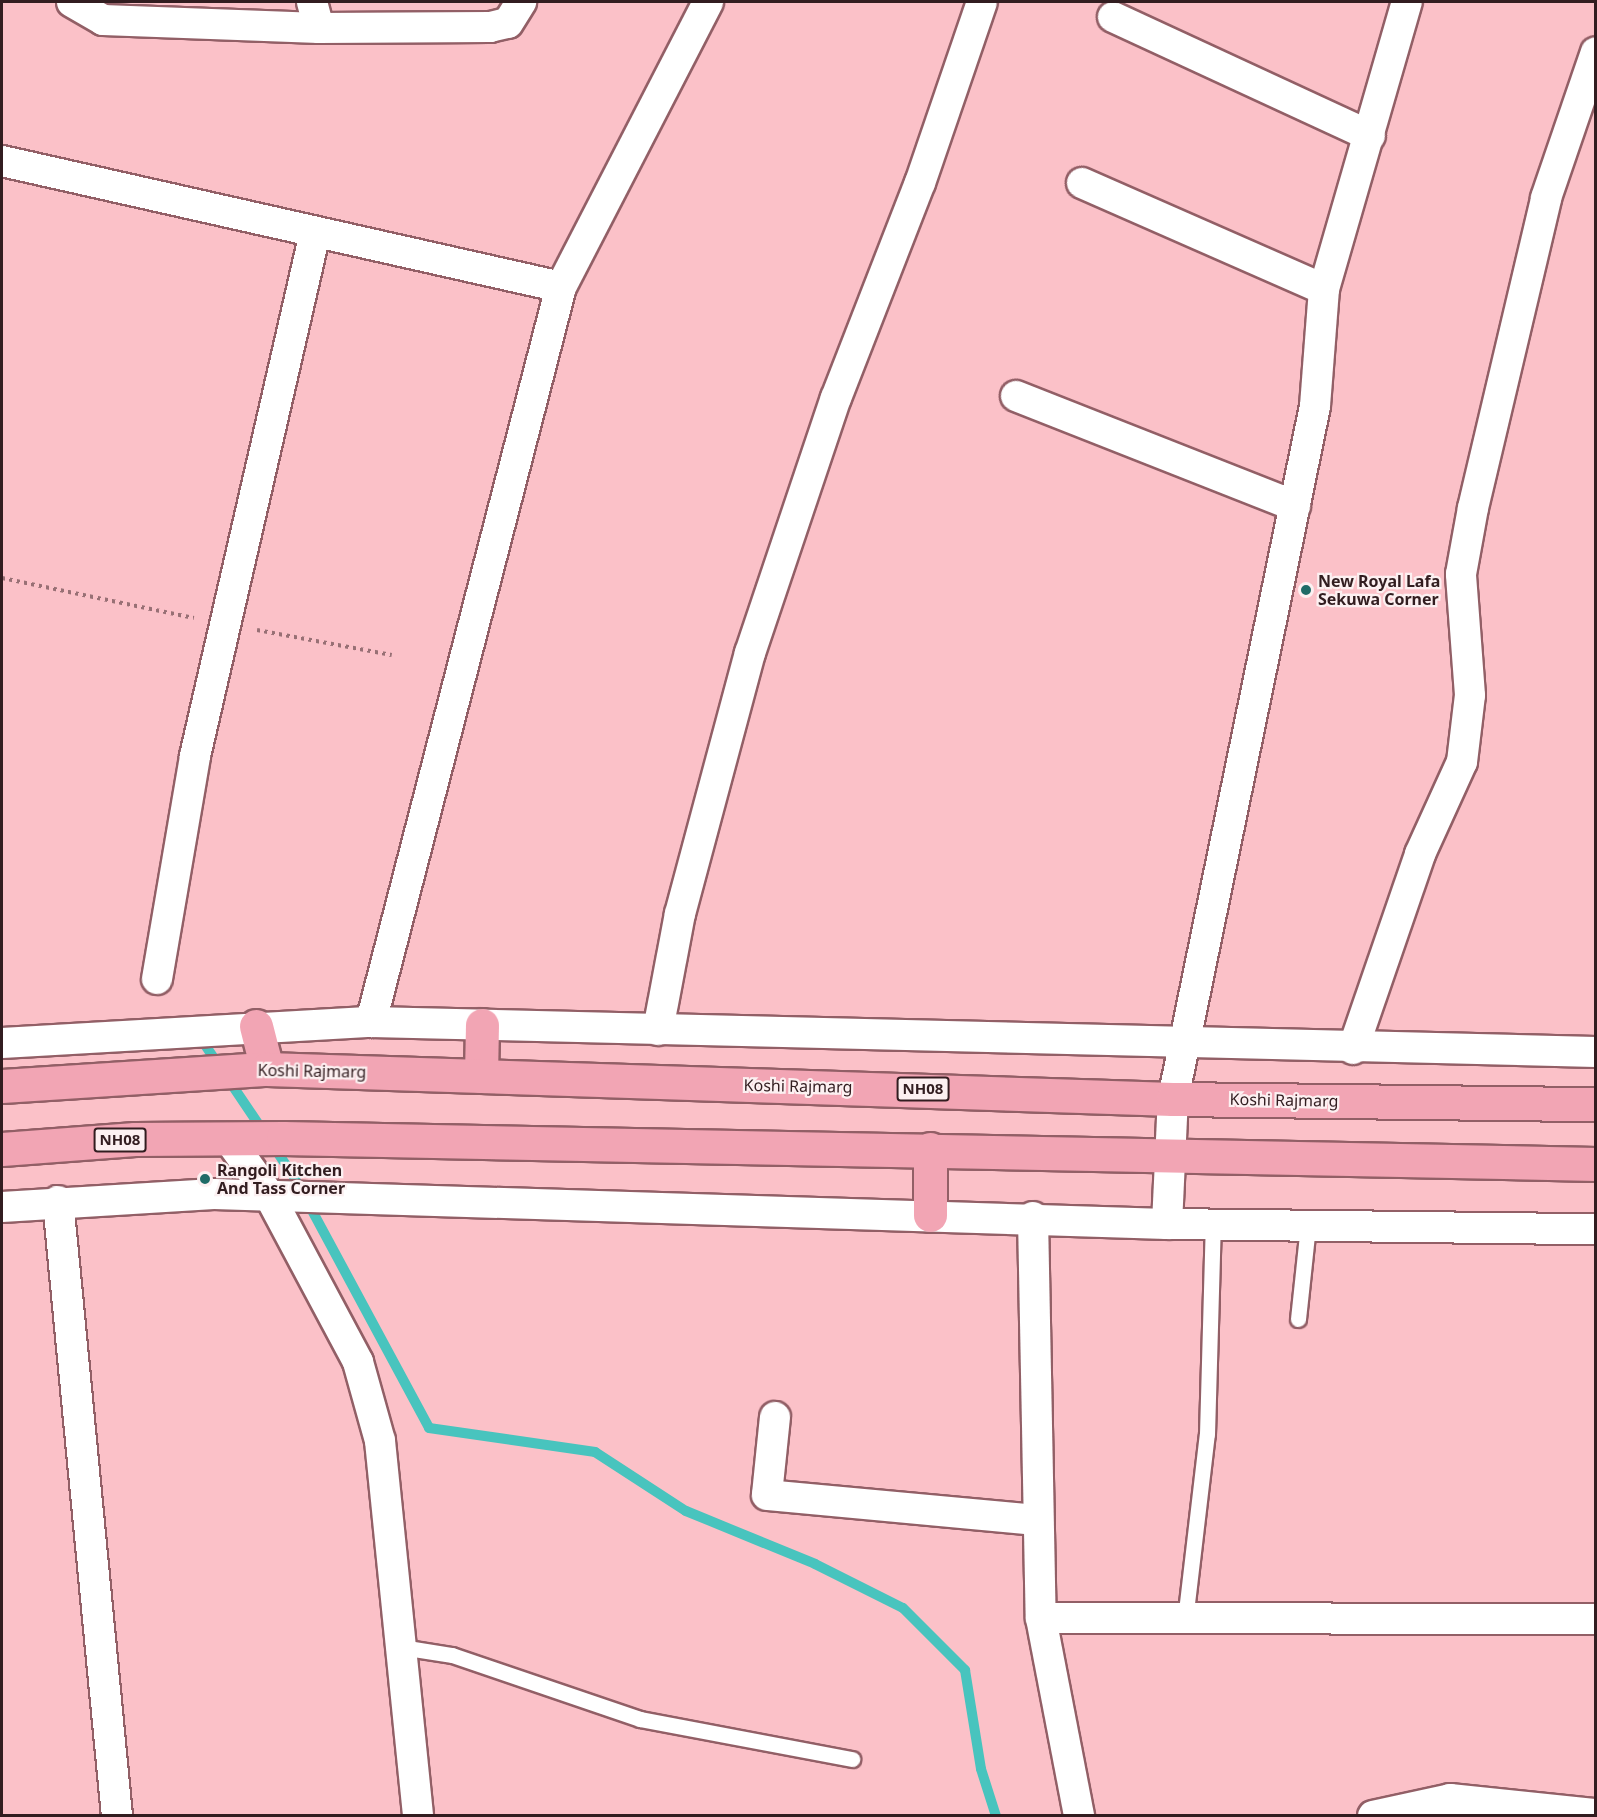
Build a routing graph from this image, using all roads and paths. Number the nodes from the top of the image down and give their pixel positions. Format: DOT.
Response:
graph roads {
  1 [pos="72,2"];
  2 [pos="521,2"];
  3 [pos="708,2"];
  4 [pos="982,2"];
  5 [pos="1407,2"];
  6 [pos="316,15"];
  7 [pos="1113,17"];
  8 [pos="1596,52"];
  9 [pos="1370,136"];
  10 [pos="2,161"];
  11 [pos="1082,183"];
  12 [pos="315,233"];
  13 [pos="561,287"];
  14 [pos="1324,289"];
  15 [pos="1017,396"];
  16 [pos="1295,506"];
  17 [pos="2,578"];
  18 [pos="225,624"];
  19 [pos="392,655"];
  20 [pos="157,980"];
  21 [pos="372,1022"];
  22 [pos="482,1025"];
  23 [pos="242,1026"];
  24 [pos="658,1030"];
  25 [pos="2,1043"];
  26 [pos="1182,1045"];
  27 [pos="1353,1049"];
  28 [pos="1596,1052"];
  29 [pos="259,1070"];
  30 [pos="481,1077"];
  31 [pos="2,1086"];
  32 [pos="1173,1099"];
  33 [pos="1596,1104"];
  34 [pos="233,1138"];
  35 [pos="2,1149"];
  36 [pos="930,1149"];
  37 [pos="1168,1159"];
  38 [pos="1596,1164"];
  39 [pos="277,1195"];
  40 [pos="58,1201"];
  41 [pos="2,1207"];
  42 [pos="930,1215"];
  43 [pos="1033,1217"];
  44 [pos="1167,1224"];
  45 [pos="1213,1225"];
  46 [pos="1308,1226"];
  47 [pos="1596,1229"];
  48 [pos="1298,1319"];
  49 [pos="775,1417"];
  50 [pos="1038,1520"];
  51 [pos="1041,1618"];
  52 [pos="1185,1620"];
  53 [pos="1596,1620"];
  54 [pos="401,1647"];
  55 [pos="852,1759"];
  56 [pos="1596,1814"];
  57 [pos="117,1815"];
  58 [pos="418,1815"];
  59 [pos="1079,1815"];
  60 [pos="1373,1815"];
  1 -- 6 [label="street"];
  2 -- 6 [label="street"];
  3 -- 13 [label="street"];
  4 -- 24 [label="street"];
  5 -- 9 [label="street"];
  7 -- 9 [label="street"];
  8 -- 27 [label="street"];
  9 -- 14 [label="street"];
  10 -- 12 [label="street"];
  11 -- 14 [label="street"];
  12 -- 13 [label="street"];
  12 -- 18 [label="street"];
  13 -- 21 [label="street"];
  14 -- 16 [label="street"];
  15 -- 16 [label="street"];
  16 -- 26 [label="street"];
  17 -- 18 [label="path"];
  18 -- 19 [label="path"];
  18 -- 20 [label="street"];
  21 -- 22 [label="street"];
  21 -- 23 [label="street"];
  22 -- 24 [label="street"];
  22 -- 30 [label="main road"];
  23 -- 25 [label="street"];
  23 -- 29 [label="main road"];
  24 -- 26 [label="street"];
  26 -- 27 [label="street"];
  26 -- 32 [label="street"];
  27 -- 28 [label="street"];
  29 -- 30 [label="main road, Koshi Rajmarg / NH08"];
  29 -- 31 [label="main road, Koshi Rajmarg / NH08"];
  30 -- 32 [label="main road, Koshi Rajmarg / NH08"];
  32 -- 33 [label="main road, Koshi Rajmarg / NH08"];
  32 -- 37 [label="street"];
  34 -- 35 [label="main road, NH08"];
  34 -- 36 [label="main road, NH08"];
  34 -- 39 [label="street"];
  36 -- 37 [label="main road, NH08"];
  36 -- 42 [label="main road"];
  37 -- 38 [label="main road, NH08"];
  37 -- 44 [label="street"];
  39 -- 40 [label="street"];
  39 -- 42 [label="street"];
  39 -- 54 [label="street"];
  40 -- 41 [label="street"];
  40 -- 57 [label="street"];
  42 -- 43 [label="street"];
  43 -- 44 [label="street"];
  43 -- 50 [label="street"];
  44 -- 45 [label="street"];
  45 -- 46 [label="street"];
  45 -- 52 [label="lane"];
  46 -- 47 [label="street"];
  46 -- 48 [label="lane"];
  49 -- 50 [label="street"];
  50 -- 51 [label="street"];
  51 -- 52 [label="street"];
  51 -- 59 [label="street"];
  52 -- 53 [label="street"];
  54 -- 55 [label="lane"];
  54 -- 58 [label="street"];
  56 -- 60 [label="street"];
}
